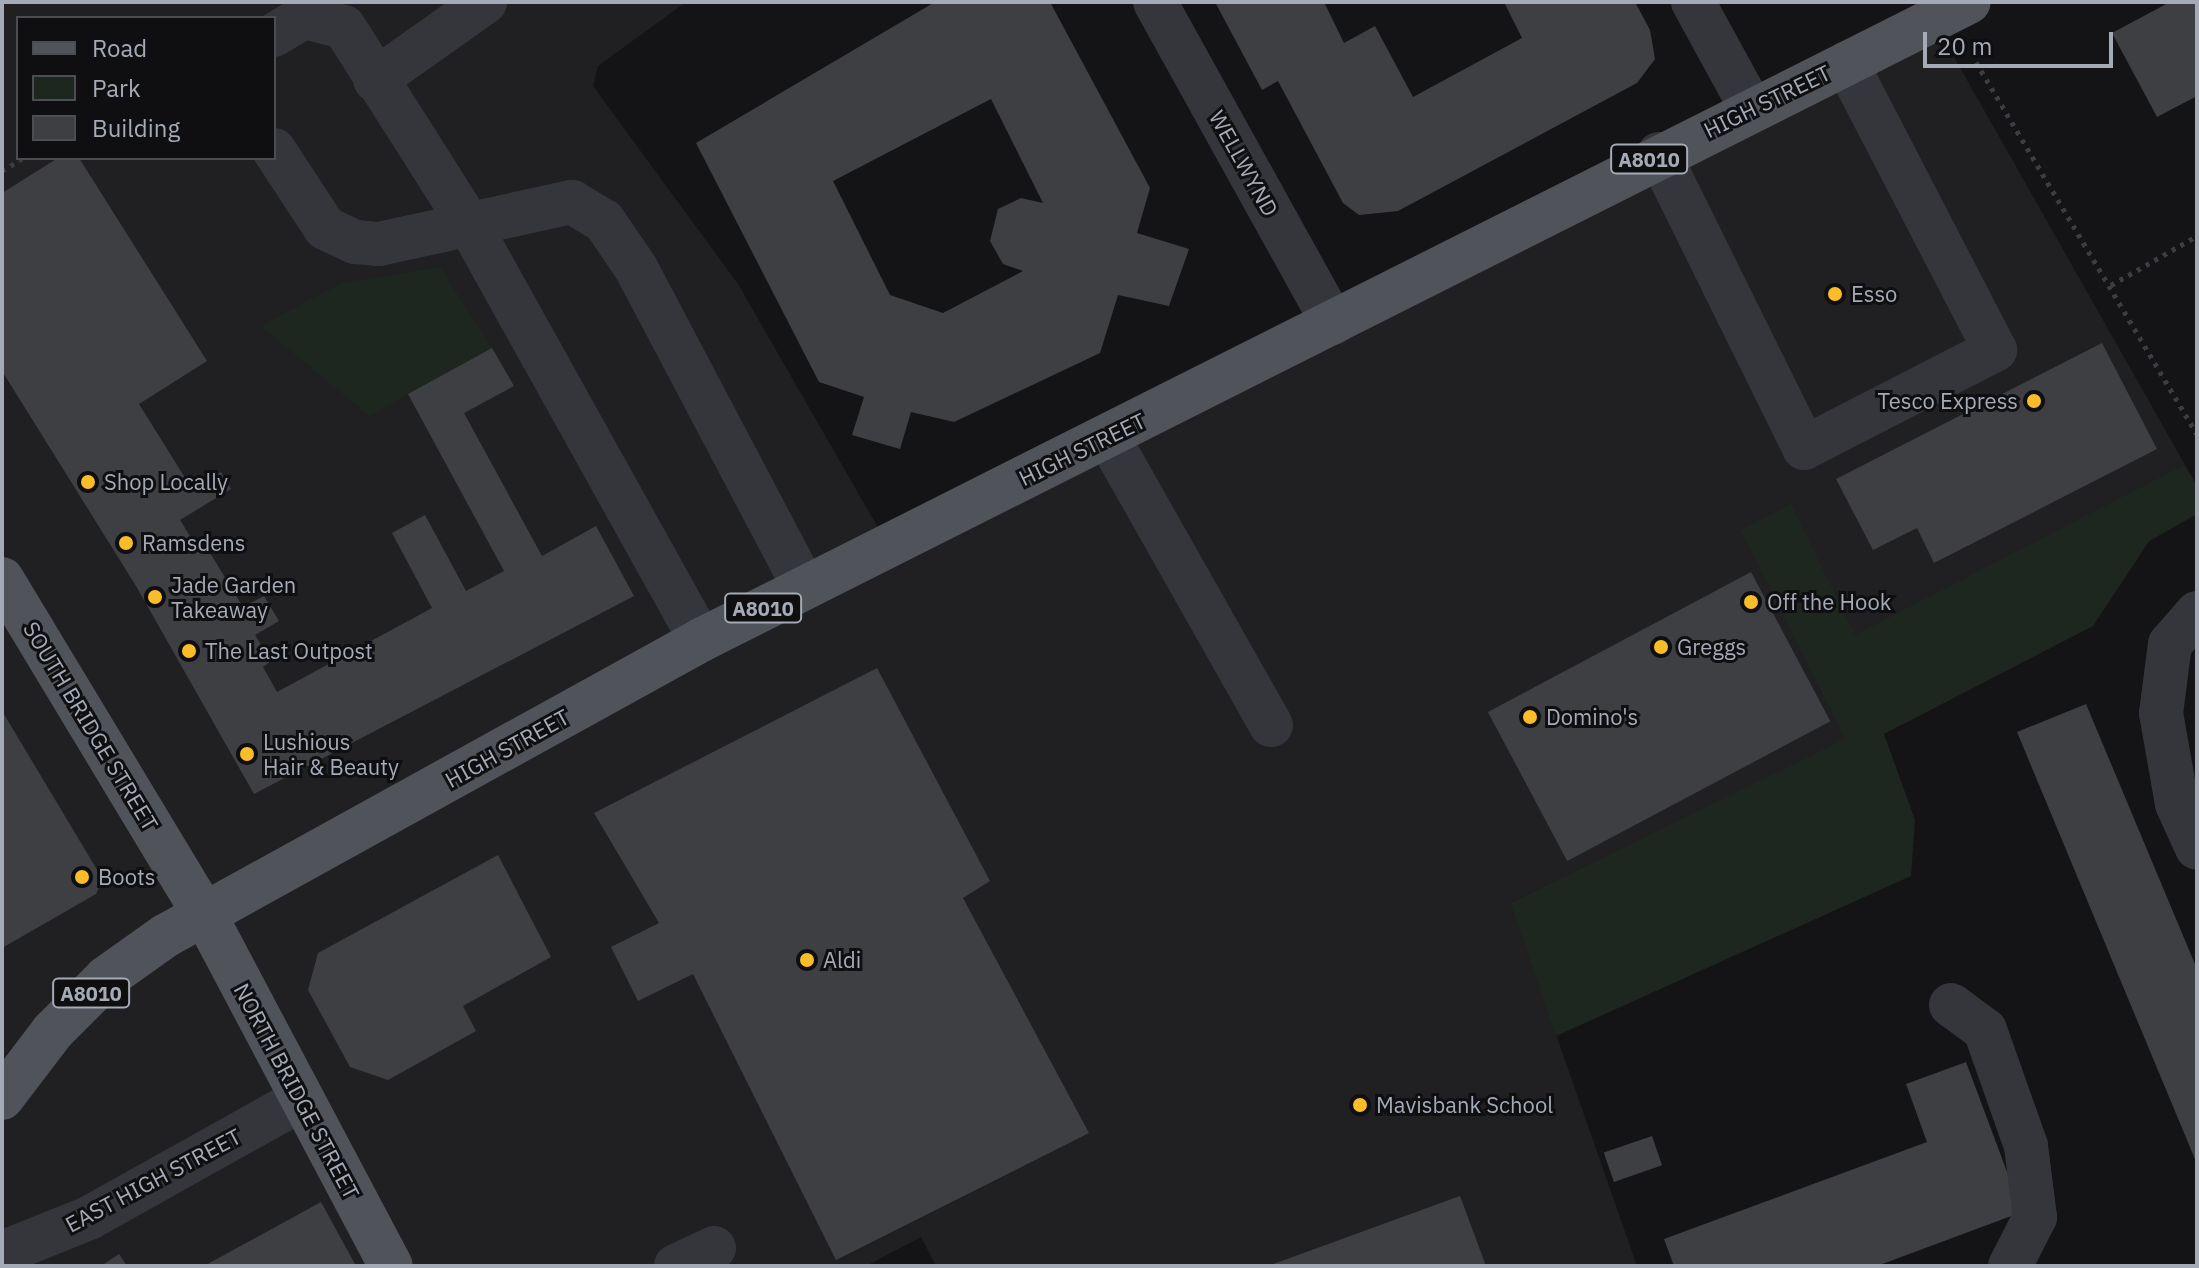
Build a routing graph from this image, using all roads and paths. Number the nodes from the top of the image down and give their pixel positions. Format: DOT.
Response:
graph roads {
  1 [pos="485,2"];
  2 [pos="1155,2"];
  3 [pos="1693,2"];
  4 [pos="1958,8"];
  5 [pos="286,19"];
  6 [pos="1846,63"];
  7 [pos="375,80"];
  8 [pos="1751,108"];
  9 [pos="276,153"];
  10 [pos="1659,154"];
  11 [pos="20,160"];
  12 [pos="2,171"];
  13 [pos="469,224"];
  14 [pos="2197,236"];
  15 [pos="2111,285"];
  16 [pos="1333,323"];
  17 [pos="2197,434"];
  18 [pos="1108,437"];
  19 [pos="2,579"];
  20 [pos="804,587"];
  21 [pos="2197,613"];
  22 [pos="701,640"];
  23 [pos="1271,725"];
  24 [pos="2197,848"];
  25 [pos="205,915"];
  26 [pos="1951,1005"];
  27 [pos="2,1098"];
  28 [pos="300,1100"];
  29 [pos="2,1253"];
  30 [pos="391,1266"];
  31 [pos="2010,1266"];
  1 -- 7 [label="street"];
  2 -- 16 [label="street, WELLWYND"];
  3 -- 8 [label="street"];
  4 -- 6 [label="main road, HIGH STREET / A8010"];
  4 -- 15 [label="path"];
  5 -- 7 [label="street"];
  6 -- 8 [label="main road, HIGH STREET / A8010"];
  6 -- 10 [label="street"];
  7 -- 13 [label="street"];
  8 -- 10 [label="main road, HIGH STREET / A8010"];
  9 -- 13 [label="street"];
  10 -- 16 [label="main road, HIGH STREET / A8010"];
  11 -- 12 [label="path"];
  13 -- 20 [label="street"];
  13 -- 22 [label="street"];
  14 -- 15 [label="path"];
  15 -- 17 [label="path"];
  16 -- 18 [label="main road, HIGH STREET / A8010"];
  18 -- 20 [label="main road, HIGH STREET / A8010"];
  18 -- 23 [label="street"];
  19 -- 25 [label="main road, SOUTH BRIDGE STREET"];
  20 -- 22 [label="main road, HIGH STREET / A8010"];
  21 -- 24 [label="street"];
  22 -- 25 [label="main road, HIGH STREET / A8010"];
  25 -- 27 [label="main road, A8010"];
  25 -- 28 [label="main road, NORTH BRIDGE STREET"];
  26 -- 31 [label="street"];
  28 -- 29 [label="street, EAST HIGH STREET"];
  28 -- 30 [label="main road, NORTH BRIDGE STREET"];
}
